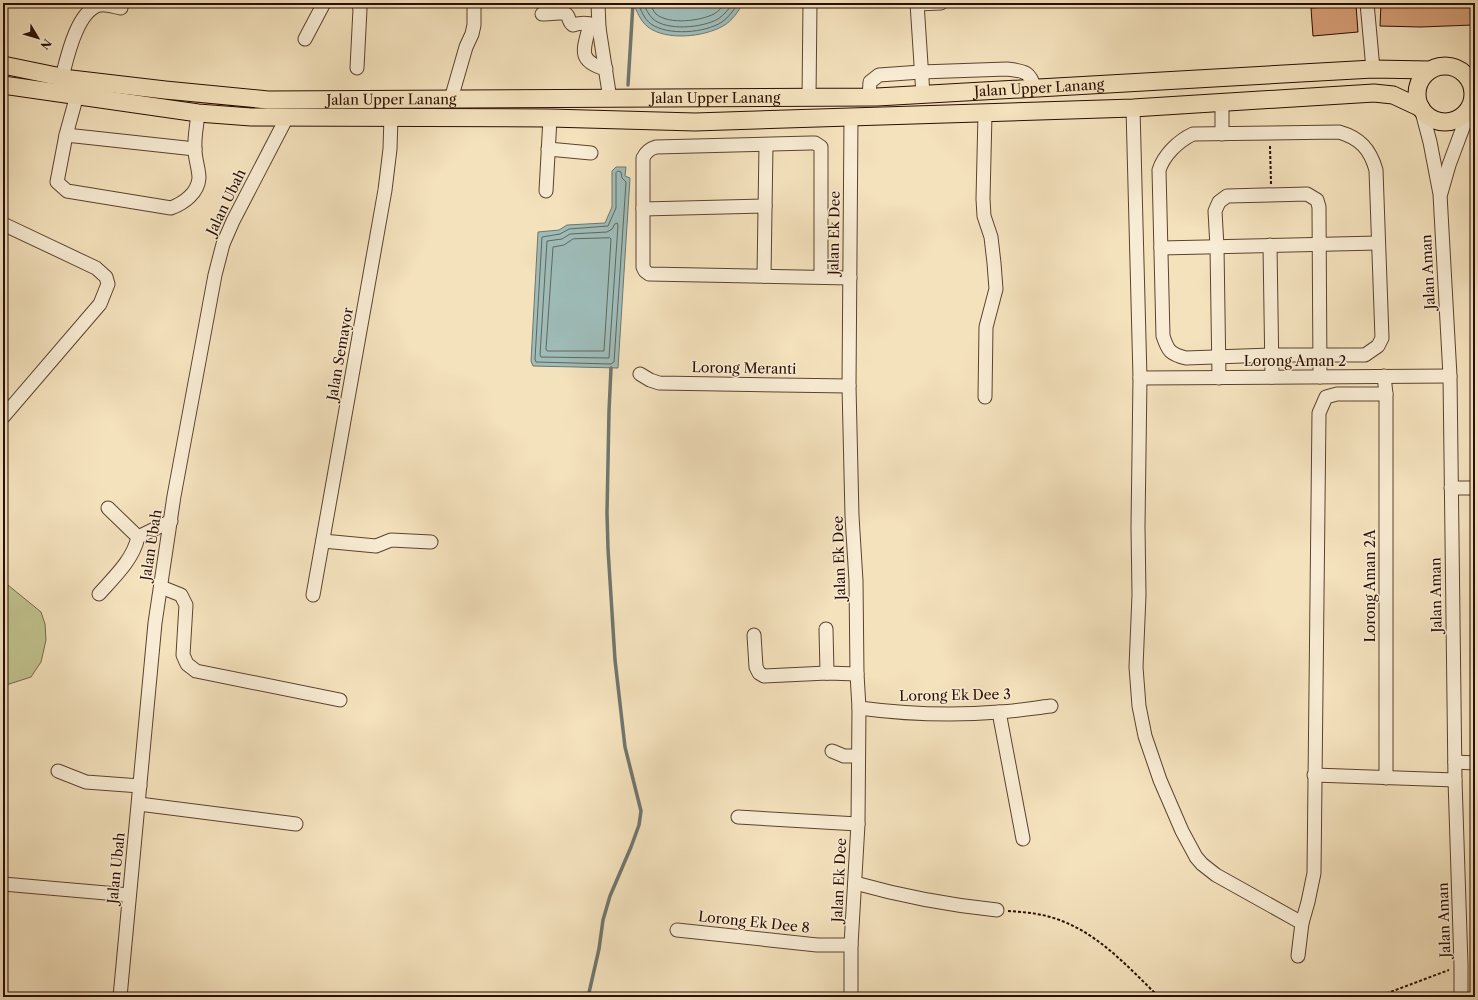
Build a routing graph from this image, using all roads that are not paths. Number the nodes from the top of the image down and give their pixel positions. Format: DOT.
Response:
graph roads {
  1 [pos="324,3"];
  2 [pos="358,3"];
  3 [pos="474,3"];
  4 [pos="598,3"];
  5 [pos="810,3"];
  6 [pos="941,3"];
  7 [pos="1367,3"];
  8 [pos="917,4"];
  9 [pos="121,8"];
  10 [pos="542,14"];
  11 [pos="595,26"];
  12 [pos="305,38"];
  13 [pos="1475,64"];
  14 [pos="3,65"];
  15 [pos="1456,67"];
  16 [pos="357,68"];
  17 [pos="606,69"];
  18 [pos="1373,69"];
  19 [pos="1430,70"];
  20 [pos="921,72"];
  21 [pos="62,77"];
  22 [pos="3,85"];
  23 [pos="1035,89"];
  24 [pos="77,95"];
  25 [pos="923,95"];
  26 [pos="869,97"];
  27 [pos="809,98"];
  28 [pos="451,99"];
  29 [pos="610,99"];
  30 [pos="1222,103"];
  31 [pos="1473,104"];
  32 [pos="1134,108"];
  33 [pos="1421,108"];
  34 [pos="198,113"];
  35 [pos="985,114"];
  36 [pos="288,117"];
  37 [pos="391,117"];
  38 [pos="851,117"];
  39 [pos="550,118"];
  40 [pos="695,122"];
  41 [pos="1222,134"];
  42 [pos="66,135"];
  43 [pos="695,145"];
  44 [pos="766,145"];
  45 [pos="195,149"];
  46 [pos="548,149"];
  47 [pos="591,153"];
  48 [pos="546,191"];
  49 [pos="1440,194"];
  50 [pos="765,206"];
  51 [pos="643,209"];
  52 [pos="3,224"];
  53 [pos="1378,243"];
  54 [pos="1320,244"];
  55 [pos="1270,245"];
  56 [pos="1217,247"];
  57 [pos="1161,248"];
  58 [pos="764,276"];
  59 [pos="821,277"];
  60 [pos="850,278"];
  61 [pos="1271,354"];
  62 [pos="1319,354"];
  63 [pos="1219,356"];
  64 [pos="640,374"];
  65 [pos="1384,376"];
  66 [pos="1450,376"];
  67 [pos="1272,377"];
  68 [pos="1320,377"];
  69 [pos="1140,378"];
  70 [pos="1219,378"];
  71 [pos="849,386"];
  72 [pos="1386,394"];
  73 [pos="985,397"];
  74 [pos="3,417"];
  75 [pos="1451,488"];
  76 [pos="1475,488"];
  77 [pos="108,508"];
  78 [pos="171,521"];
  79 [pos="138,537"];
  80 [pos="323,541"];
  81 [pos="431,542"];
  82 [pos="161,587"];
  83 [pos="99,594"];
  84 [pos="313,595"];
  85 [pos="826,629"];
  86 [pos="754,634"];
  87 [pos="827,673"];
  88 [pos="857,674"];
  89 [pos="340,700"];
  90 [pos="1051,706"];
  91 [pos="858,708"];
  92 [pos="999,712"];
  93 [pos="832,751"];
  94 [pos="858,756"];
  95 [pos="1454,762"];
  96 [pos="1475,763"];
  97 [pos="58,771"];
  98 [pos="1314,775"];
  99 [pos="1386,778"];
  100 [pos="1455,780"];
  101 [pos="140,786"];
  102 [pos="139,804"];
  103 [pos="738,817"];
  104 [pos="296,824"];
  105 [pos="858,824"];
  106 [pos="1023,839"];
  107 [pos="855,883"];
  108 [pos="3,884"];
  109 [pos="129,895"];
  110 [pos="997,910"];
  111 [pos="1302,923"];
  112 [pos="678,930"];
  113 [pos="851,944"];
  114 [pos="1298,956"];
  115 [pos="120,997"];
  116 [pos="851,997"];
  117 [pos="1461,997"];
  1 -- 12 [label="street"];
  2 -- 16 [label="street"];
  3 -- 28 [label="street"];
  4 -- 11 [label="street"];
  5 -- 27 [label="street"];
  6 -- 8 [label="street"];
  7 -- 18 [label="street"];
  8 -- 20 [label="street"];
  9 -- 21 [label="street"];
  10 -- 11 [label="street"];
  11 -- 17 [label="street"];
  11 -- 17 [label="street"];
  13 -- 15 [label="main road"];
  14 -- 21 [label="main road, Jalan Upper Lanang"];
  15 -- 19 [label="main road"];
  15 -- 31 [label="main road"];
  17 -- 29 [label="street"];
  18 -- 19 [label="main road, Jalan Upper Lanang"];
  18 -- 23 [label="main road, Jalan Upper Lanang"];
  19 -- 33 [label="main road"];
  20 -- 23 [label="street"];
  20 -- 25 [label="street"];
  20 -- 26 [label="street"];
  21 -- 28 [label="main road, Jalan Upper Lanang"];
  22 -- 24 [label="main road, Jalan Upper Lanang"];
  23 -- 25 [label="main road, Jalan Upper Lanang"];
  24 -- 34 [label="main road, Jalan Upper Lanang"];
  24 -- 42 [label="street"];
  25 -- 26 [label="main road, Jalan Upper Lanang"];
  26 -- 27 [label="main road, Jalan Upper Lanang"];
  27 -- 29 [label="main road, Jalan Upper Lanang"];
  28 -- 29 [label="main road, Jalan Upper Lanang"];
  30 -- 32 [label="main road, Jalan Upper Lanang"];
  30 -- 33 [label="main road, Jalan Upper Lanang"];
  30 -- 41 [label="street"];
  31 -- 33 [label="main road"];
  31 -- 49 [label="street"];
  32 -- 35 [label="main road, Jalan Upper Lanang"];
  32 -- 69 [label="street"];
  33 -- 49 [label="street"];
  34 -- 36 [label="main road, Jalan Upper Lanang"];
  34 -- 45 [label="street"];
  35 -- 38 [label="main road, Jalan Upper Lanang"];
  35 -- 73 [label="street"];
  36 -- 37 [label="main road, Jalan Upper Lanang"];
  36 -- 78 [label="street, Jalan Ubah"];
  37 -- 39 [label="main road, Jalan Upper Lanang"];
  37 -- 80 [label="street, Jalan Semayor"];
  38 -- 40 [label="main road, Jalan Upper Lanang"];
  38 -- 60 [label="street, Jalan Ek Dee"];
  39 -- 40 [label="main road, Jalan Upper Lanang"];
  39 -- 46 [label="street"];
  40 -- 43 [label="street"];
  41 -- 53 [label="street"];
  41 -- 57 [label="street"];
  42 -- 45 [label="street"];
  42 -- 45 [label="street"];
  43 -- 44 [label="street"];
  43 -- 51 [label="street"];
  44 -- 50 [label="street"];
  44 -- 59 [label="street"];
  46 -- 47 [label="street"];
  46 -- 48 [label="street"];
  49 -- 66 [label="street, Jalan Aman"];
  50 -- 51 [label="street"];
  50 -- 58 [label="street"];
  51 -- 58 [label="street"];
  52 -- 74 [label="street"];
  53 -- 54 [label="street"];
  53 -- 62 [label="street"];
  54 -- 55 [label="street"];
  54 -- 56 [label="street"];
  54 -- 62 [label="street"];
  55 -- 56 [label="street"];
  55 -- 61 [label="street"];
  56 -- 57 [label="street"];
  56 -- 63 [label="street"];
  57 -- 63 [label="street"];
  58 -- 59 [label="street"];
  59 -- 60 [label="street"];
  60 -- 71 [label="street, Jalan Ek Dee"];
  61 -- 62 [label="street"];
  61 -- 63 [label="street"];
  61 -- 67 [label="street"];
  62 -- 68 [label="street"];
  63 -- 70 [label="street"];
  64 -- 71 [label="street, Lorong Meranti"];
  65 -- 66 [label="street, Lorong Aman 2"];
  65 -- 68 [label="street, Lorong Aman 2"];
  65 -- 72 [label="street, Lorong Aman 2A"];
  66 -- 75 [label="street, Jalan Aman"];
  67 -- 68 [label="street, Lorong Aman 2"];
  67 -- 70 [label="street, Lorong Aman 2"];
  69 -- 70 [label="street, Lorong Aman 2"];
  69 -- 111 [label="street"];
  71 -- 88 [label="street, Jalan Ek Dee"];
  72 -- 98 [label="street"];
  72 -- 99 [label="street, Lorong Aman 2A"];
  75 -- 76 [label="street"];
  75 -- 95 [label="street, Jalan Aman"];
  77 -- 79 [label="street"];
  78 -- 79 [label="street"];
  78 -- 82 [label="street, Jalan Ubah"];
  79 -- 83 [label="street"];
  80 -- 81 [label="street"];
  80 -- 84 [label="street, Jalan Semayor"];
  82 -- 89 [label="street"];
  82 -- 101 [label="street, Jalan Ubah"];
  85 -- 87 [label="street"];
  86 -- 87 [label="street"];
  87 -- 88 [label="street"];
  88 -- 91 [label="street, Jalan Ek Dee"];
  90 -- 92 [label="street, Lorong Ek Dee 3"];
  91 -- 92 [label="street, Lorong Ek Dee 3"];
  91 -- 94 [label="street, Jalan Ek Dee"];
  92 -- 106 [label="street"];
  93 -- 94 [label="street"];
  94 -- 105 [label="street, Jalan Ek Dee"];
  95 -- 96 [label="street"];
  95 -- 100 [label="street, Jalan Aman"];
  97 -- 101 [label="street"];
  98 -- 99 [label="street"];
  98 -- 111 [label="street"];
  99 -- 100 [label="street"];
  100 -- 117 [label="street, Jalan Aman"];
  101 -- 102 [label="street, Jalan Ubah"];
  102 -- 104 [label="street"];
  102 -- 109 [label="street, Jalan Ubah"];
  103 -- 105 [label="street"];
  105 -- 107 [label="street, Jalan Ek Dee"];
  107 -- 110 [label="street"];
  107 -- 113 [label="street, Jalan Ek Dee"];
  108 -- 109 [label="street"];
  109 -- 115 [label="street, Jalan Ubah"];
  111 -- 114 [label="street"];
  112 -- 113 [label="street, Lorong Ek Dee 8"];
  113 -- 116 [label="street, Jalan Ek Dee"];
}
